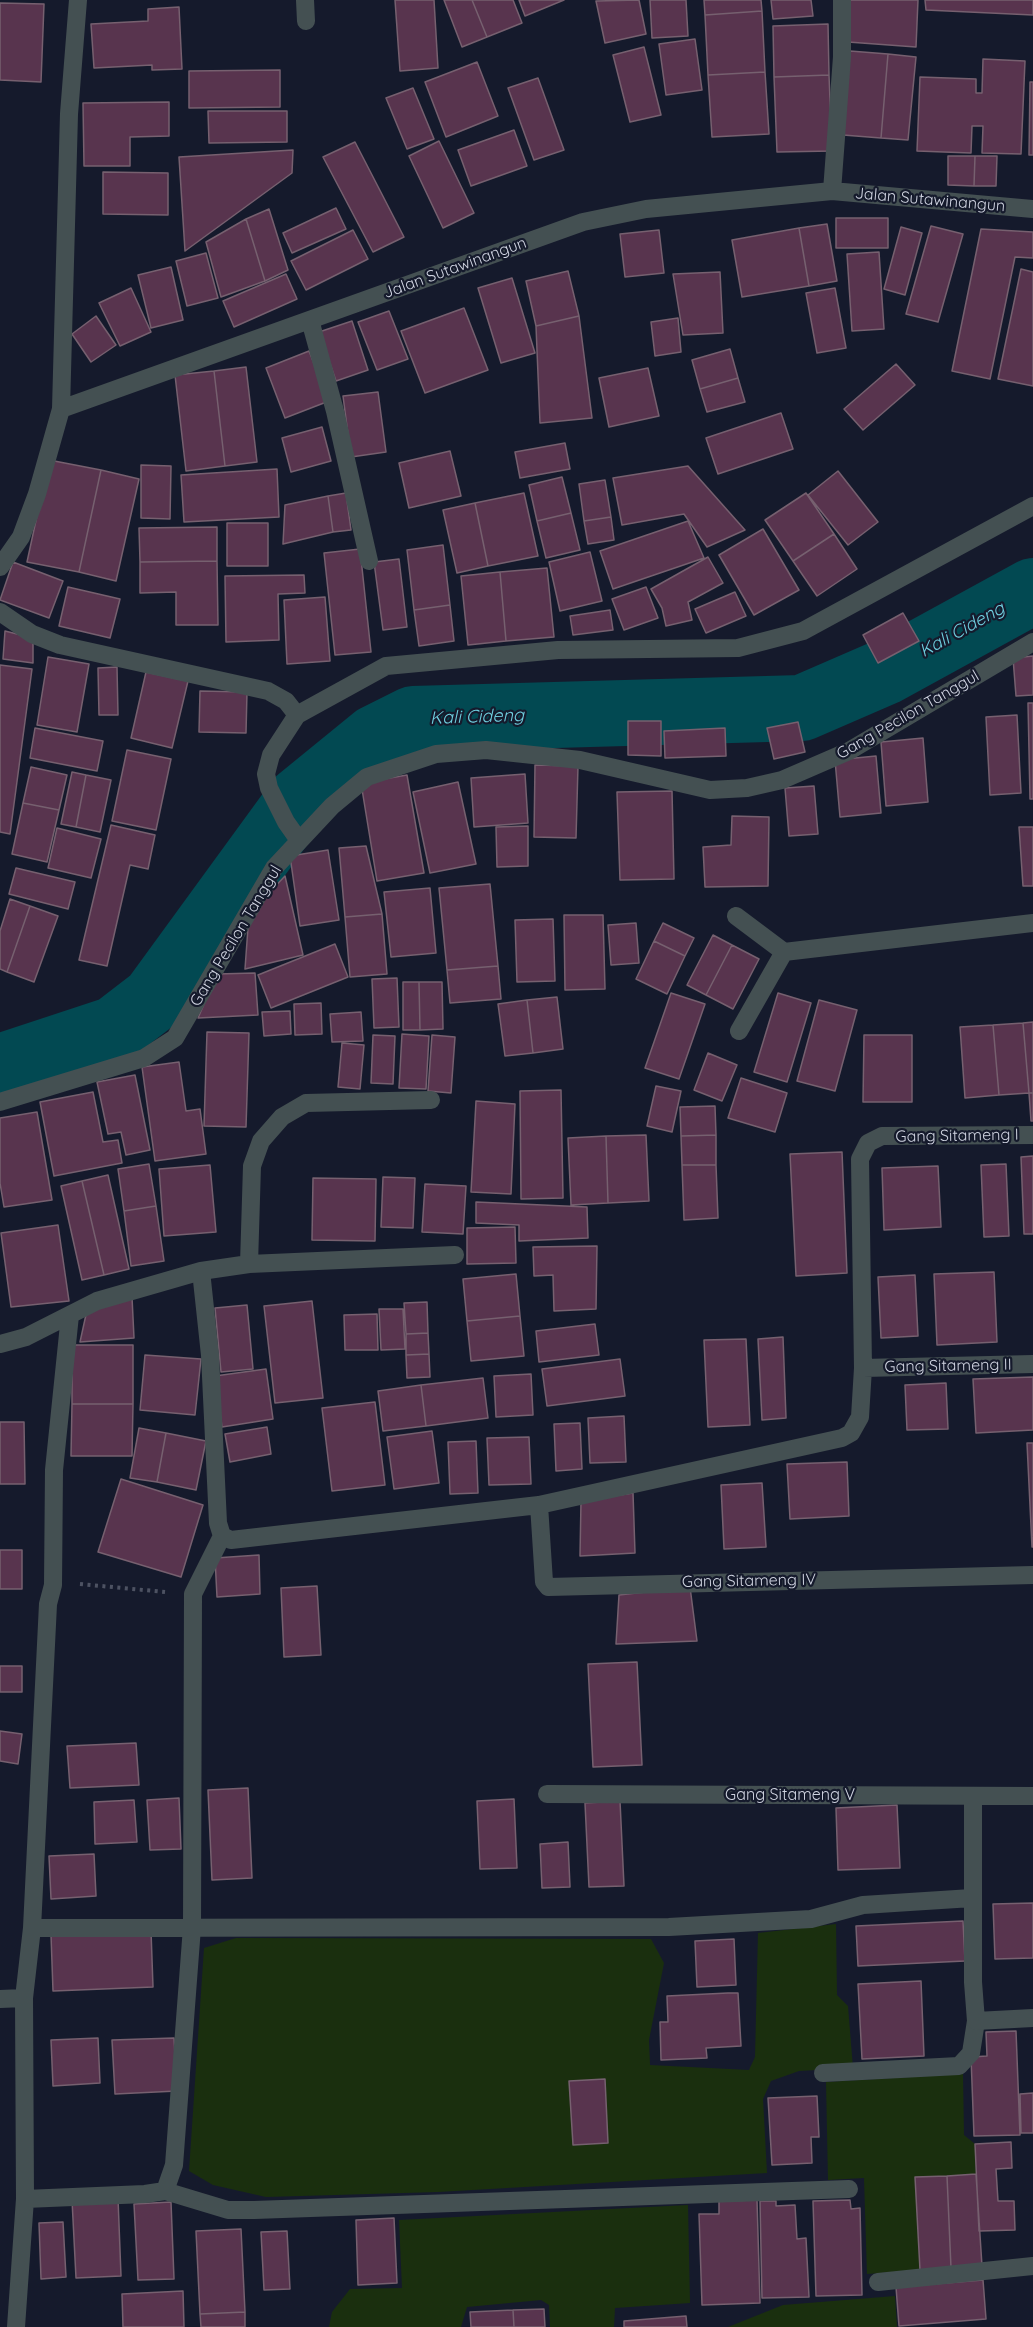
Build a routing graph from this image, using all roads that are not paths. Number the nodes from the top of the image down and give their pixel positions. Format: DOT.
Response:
graph roads {
  1 [pos="78,0"];
  2 [pos="305,0"];
  3 [pos="842,0"];
  4 [pos="306,21"];
  5 [pos="832,191"];
  6 [pos="1033,209"];
  7 [pos="310,320"];
  8 [pos="62,409"];
  9 [pos="1033,506"];
  10 [pos="369,561"];
  11 [pos="0,567"];
  12 [pos="0,612"];
  13 [pos="1033,642"];
  14 [pos="297,715"];
  15 [pos="298,839"];
  16 [pos="736,916"];
  17 [pos="1033,923"];
  18 [pos="784,951"];
  19 [pos="739,1031"];
  20 [pos="431,1100"];
  21 [pos="0,1102"];
  22 [pos="1033,1135"];
  23 [pos="455,1255"];
  24 [pos="249,1264"];
  25 [pos="201,1271"];
  26 [pos="70,1315"];
  27 [pos="0,1344"];
  28 [pos="1033,1364"];
  29 [pos="863,1368"];
  30 [pos="539,1505"];
  31 [pos="222,1536"];
  32 [pos="1033,1575"];
  33 [pos="546,1794"];
  34 [pos="973,1796"];
  35 [pos="1033,1796"];
  36 [pos="972,1898"];
  37 [pos="192,1927"];
  38 [pos="32,1928"];
  39 [pos="24,1998"];
  40 [pos="0,1999"];
  41 [pos="1033,2018"];
  42 [pos="976,2021"];
  43 [pos="823,2073"];
  44 [pos="849,2189"];
  45 [pos="165,2191"];
  46 [pos="25,2199"];
  47 [pos="1033,2266"];
  48 [pos="878,2282"];
  49 [pos="9,2291"];
  50 [pos="16,2327"];
  1 -- 8 [label="street"];
  2 -- 4 [label="street"];
  3 -- 5 [label="street"];
  5 -- 6 [label="street, Jalan Sutawinangun"];
  5 -- 7 [label="street, Jalan Sutawinangun"];
  7 -- 8 [label="street, Jalan Sutawinangun"];
  7 -- 10 [label="street"];
  8 -- 11 [label="street"];
  9 -- 14 [label="street"];
  12 -- 14 [label="street"];
  13 -- 15 [label="street, Gang Pecilon Tanggul"];
  14 -- 15 [label="street"];
  15 -- 21 [label="street, Gang Pecilon Tanggul"];
  16 -- 18 [label="street"];
  17 -- 18 [label="street"];
  18 -- 19 [label="street"];
  20 -- 24 [label="street"];
  22 -- 29 [label="street, Gang Sitameng I"];
  23 -- 24 [label="street"];
  24 -- 25 [label="street"];
  25 -- 26 [label="street"];
  25 -- 31 [label="street"];
  26 -- 27 [label="street"];
  26 -- 38 [label="street"];
  28 -- 29 [label="street, Gang Sitameng II"];
  29 -- 30 [label="street"];
  30 -- 31 [label="street"];
  30 -- 32 [label="street, Gang Sitameng IV"];
  31 -- 37 [label="street"];
  33 -- 34 [label="street, Gang Sitameng V"];
  34 -- 35 [label="street, Gang Sitameng V"];
  34 -- 36 [label="street"];
  36 -- 37 [label="street"];
  36 -- 42 [label="street"];
  37 -- 38 [label="street"];
  37 -- 45 [label="street"];
  38 -- 39 [label="street"];
  39 -- 40 [label="street"];
  39 -- 46 [label="street"];
  41 -- 42 [label="street"];
  42 -- 43 [label="street"];
  44 -- 45 [label="street"];
  45 -- 46 [label="street"];
  46 -- 49 [label="street"];
  47 -- 48 [label="street"];
  49 -- 50 [label="street"];
}
